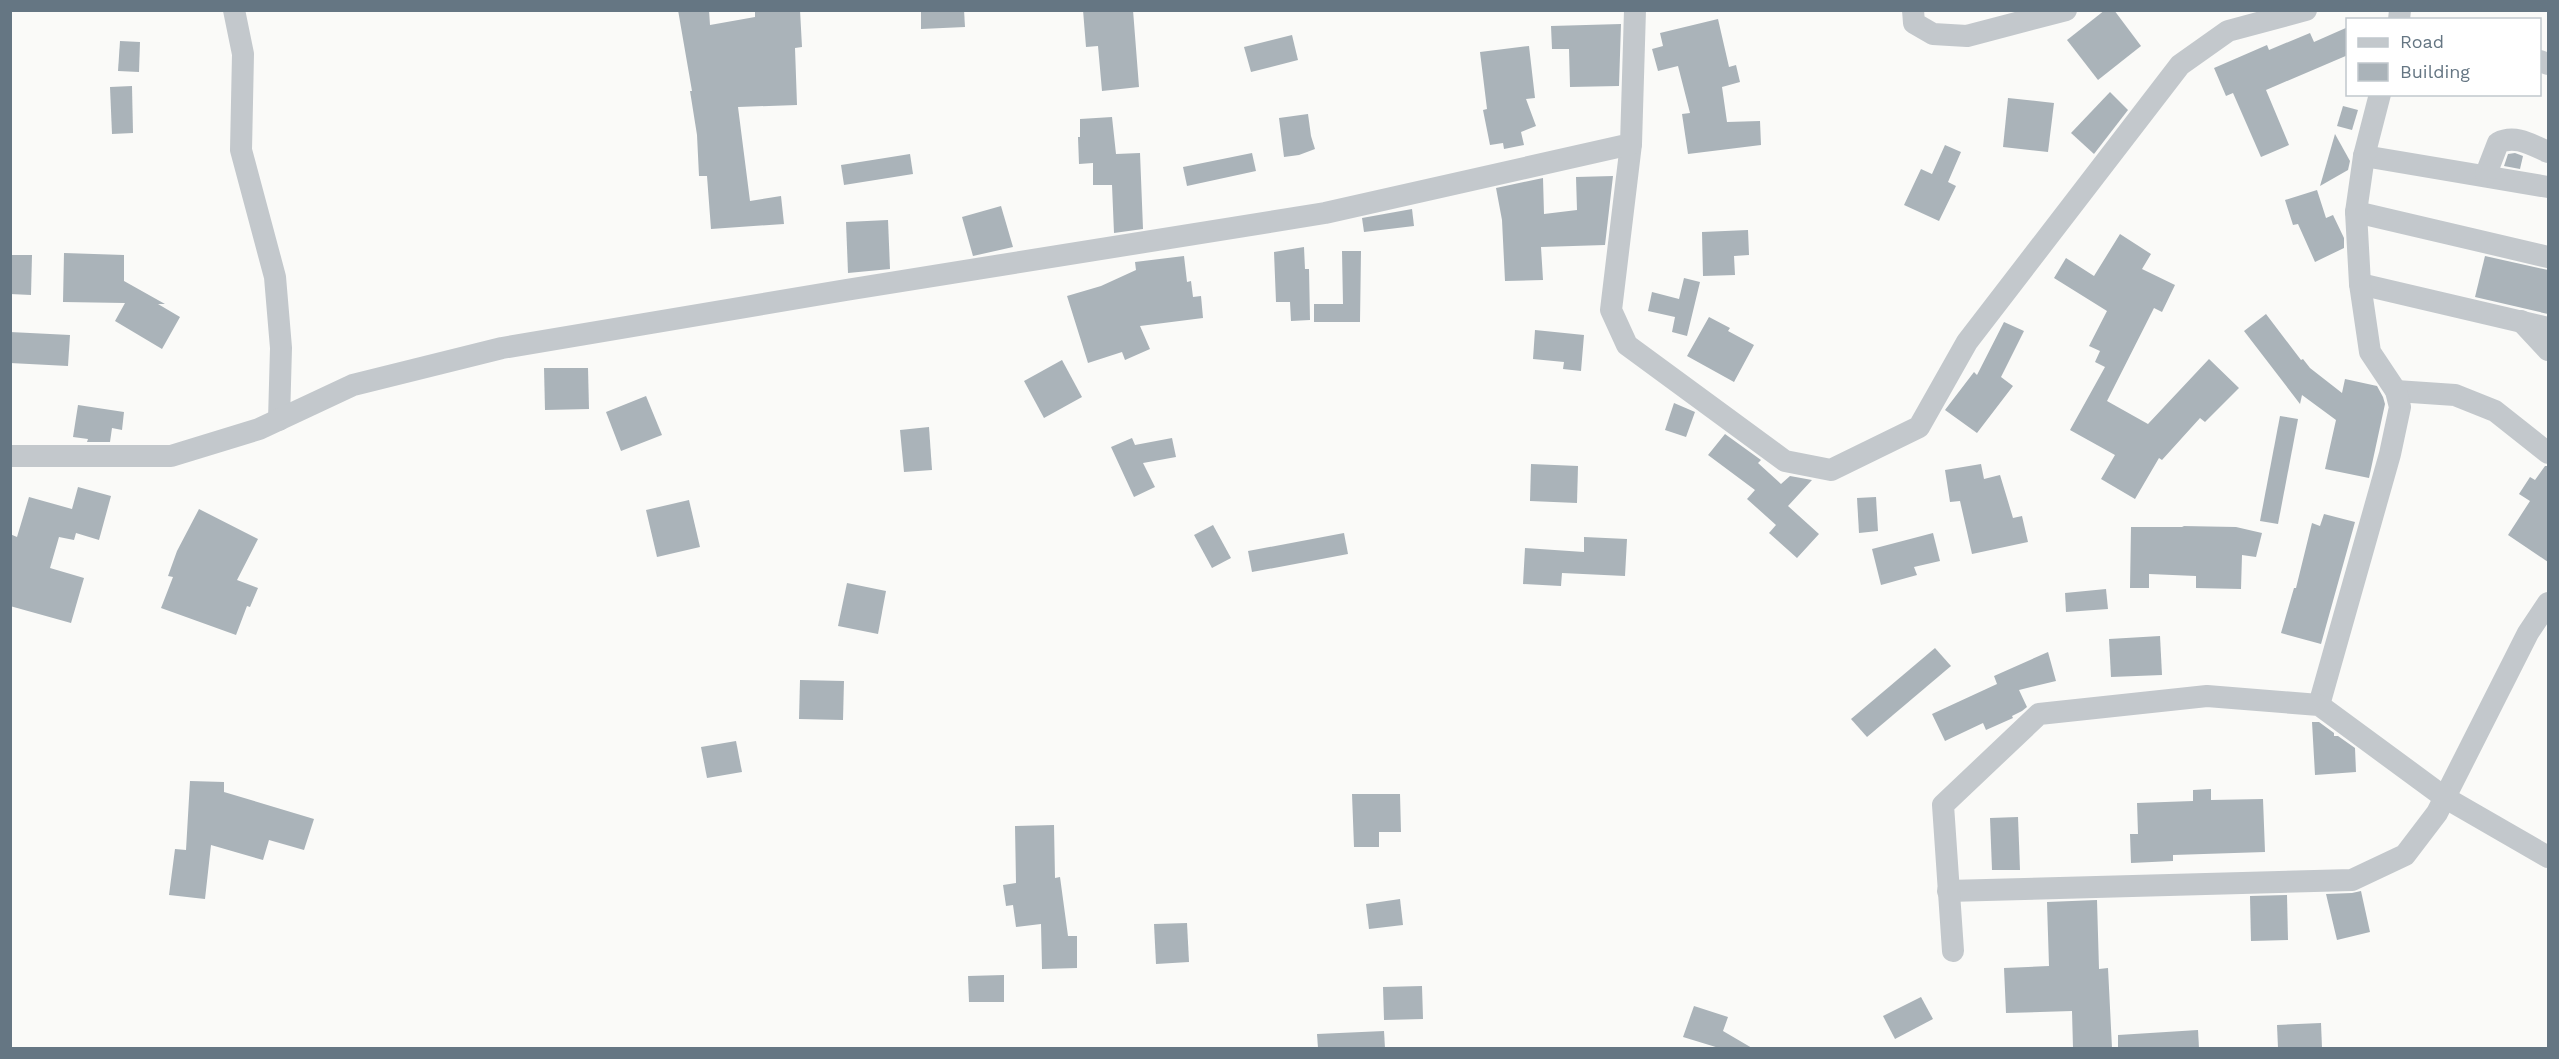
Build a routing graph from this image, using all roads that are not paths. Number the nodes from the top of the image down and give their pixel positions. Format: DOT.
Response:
graph roads {
  1 [pos="234,10"];
  2 [pos="1635,10"];
  3 [pos="1913,10"];
  4 [pos="2066,10"];
  5 [pos="2307,10"];
  6 [pos="2379,96"];
  7 [pos="1631,144"];
  8 [pos="2548,152"];
  9 [pos="2364,156"];
  10 [pos="2486,174"];
  11 [pos="2548,187"];
  12 [pos="2356,212"];
  13 [pos="2548,256"];
  14 [pos="2360,284"];
  15 [pos="2522,321"];
  16 [pos="2548,328"];
  17 [pos="2548,350"];
  18 [pos="2397,391"];
  19 [pos="279,420"];
  20 [pos="2548,453"];
  21 [pos="10,456"];
  22 [pos="2548,603"];
  23 [pos="2319,705"];
  24 [pos="2444,796"];
  25 [pos="2548,857"];
  26 [pos="1948,891"];
  27 [pos="1953,951"];
  1 -- 19 [label="street"];
  2 -- 7 [label="street"];
  3 -- 4 [label="street"];
  5 -- 7 [label="street"];
  6 -- 9 [label="street"];
  7 -- 19 [label="street"];
  8 -- 10 [label="street"];
  9 -- 10 [label="street"];
  9 -- 12 [label="street"];
  10 -- 11 [label="street"];
  12 -- 13 [label="street"];
  12 -- 14 [label="street"];
  14 -- 15 [label="street"];
  14 -- 18 [label="street"];
  15 -- 16 [label="street"];
  15 -- 17 [label="street"];
  18 -- 20 [label="street"];
  18 -- 23 [label="street"];
  19 -- 21 [label="street"];
  22 -- 24 [label="street"];
  23 -- 24 [label="street"];
  23 -- 26 [label="street"];
  24 -- 25 [label="street"];
  24 -- 26 [label="street"];
  26 -- 27 [label="street"];
}
